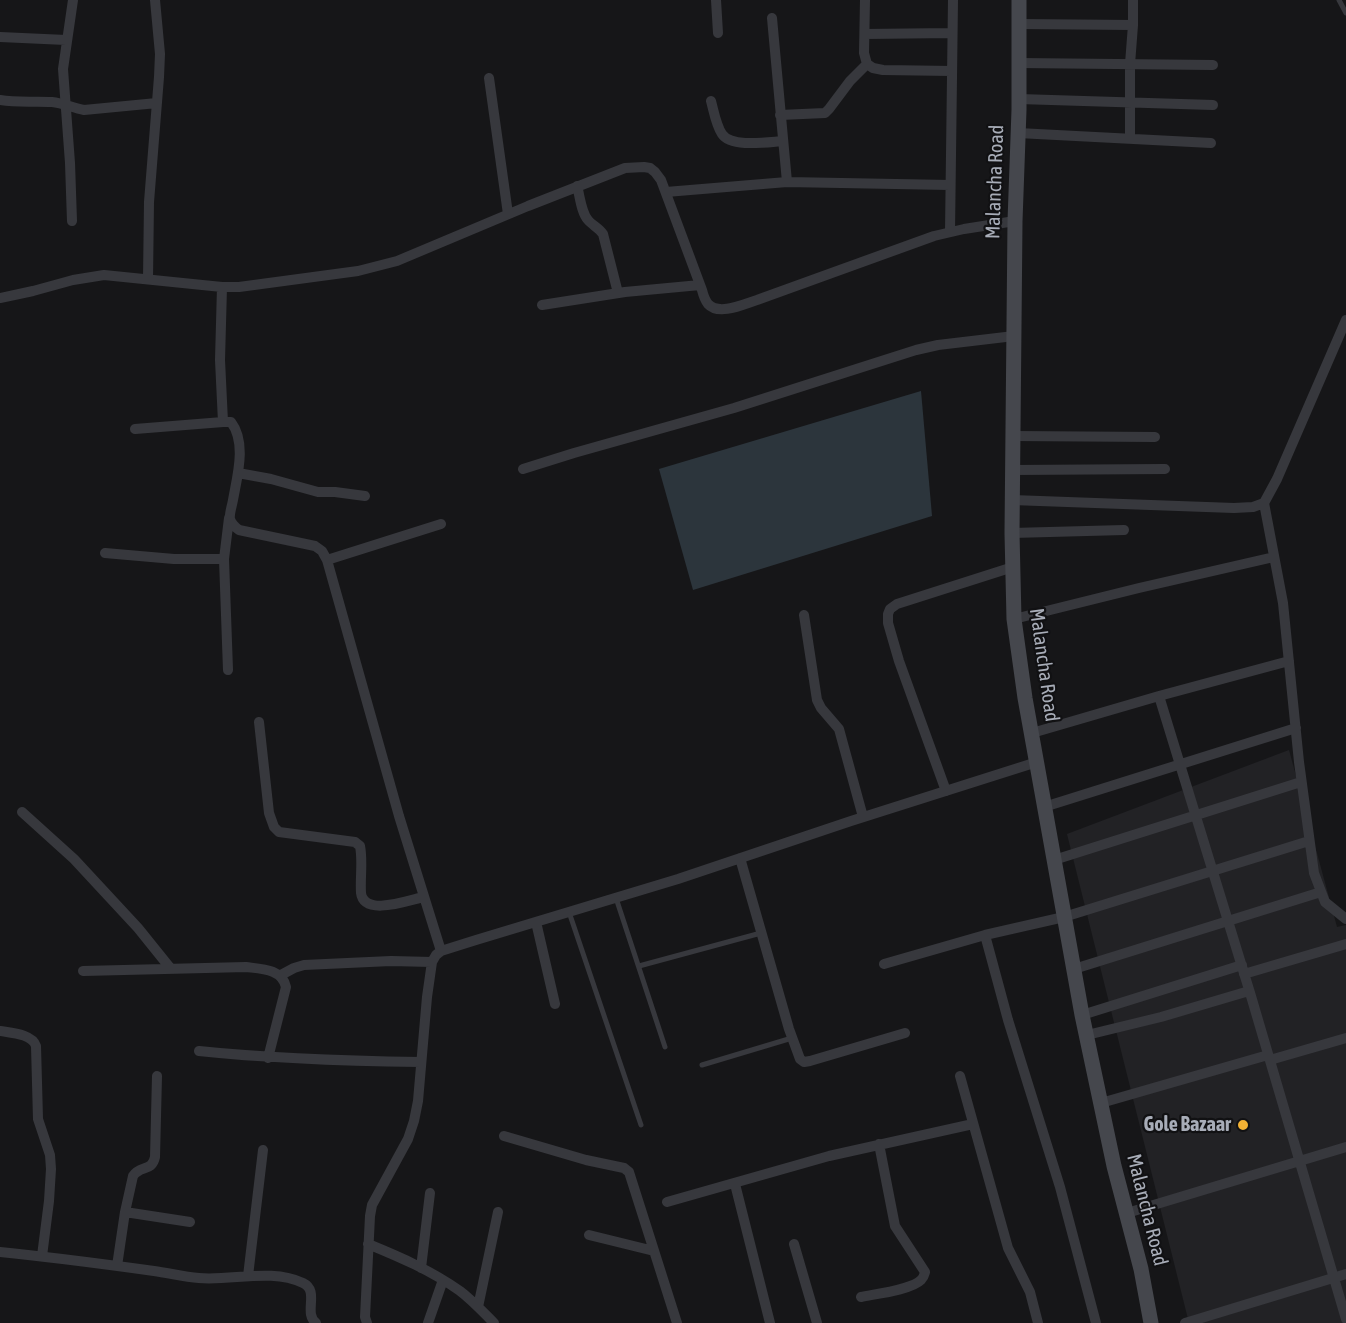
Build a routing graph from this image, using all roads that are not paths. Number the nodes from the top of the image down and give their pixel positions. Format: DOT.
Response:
graph roads {
  1 [pos="73,0"];
  2 [pos="155,0"];
  3 [pos="716,0"];
  4 [pos="865,0"];
  5 [pos="953,0"];
  6 [pos="1019,0"];
  7 [pos="1134,0"];
  8 [pos="1340,0"];
  9 [pos="1346,13"];
  10 [pos="772,18"];
  11 [pos="1019,24"];
  12 [pos="1133,25"];
  13 [pos="718,33"];
  14 [pos="952,33"];
  15 [pos="865,34"];
  16 [pos="0,37"];
  17 [pos="66,40"];
  18 [pos="1019,63"];
  19 [pos="867,64"];
  20 [pos="1130,64"];
  21 [pos="1213,64"];
  22 [pos="952,70"];
  23 [pos="489,78"];
  24 [pos="1019,99"];
  25 [pos="0,100"];
  26 [pos="711,101"];
  27 [pos="1130,102"];
  28 [pos="157,103"];
  29 [pos="66,105"];
  30 [pos="1213,105"];
  31 [pos="780,115"];
  32 [pos="1018,133"];
  33 [pos="1130,139"];
  34 [pos="783,141"];
  35 [pos="1211,143"];
  36 [pos="787,182"];
  37 [pos="950,185"];
  38 [pos="577,186"];
  39 [pos="666,192"];
  40 [pos="508,214"];
  41 [pos="1015,221"];
  42 [pos="72,222"];
  43 [pos="950,232"];
  44 [pos="148,279"];
  45 [pos="699,285"];
  46 [pos="222,287"];
  47 [pos="618,293"];
  48 [pos="0,298"];
  49 [pos="542,305"];
  50 [pos="1346,320"];
  51 [pos="1014,336"];
  52 [pos="223,422"];
  53 [pos="135,429"];
  54 [pos="1013,436"];
  55 [pos="1155,437"];
  56 [pos="1165,469"];
  57 [pos="523,470"];
  58 [pos="1012,470"];
  59 [pos="238,473"];
  60 [pos="365,496"];
  61 [pos="1012,500"];
  62 [pos="1263,503"];
  63 [pos="230,518"];
  64 [pos="441,525"];
  65 [pos="1124,530"];
  66 [pos="1012,533"];
  67 [pos="105,553"];
  68 [pos="1274,557"];
  69 [pos="224,559"];
  70 [pos="327,560"];
  71 [pos="1013,567"];
  72 [pos="804,615"];
  73 [pos="1014,619"];
  74 [pos="1289,662"];
  75 [pos="228,670"];
  76 [pos="1159,696"];
  77 [pos="259,722"];
  78 [pos="1296,728"];
  79 [pos="1032,733"];
  80 [pos="1036,762"];
  81 [pos="1180,764"];
  82 [pos="1302,782"];
  83 [pos="946,791"];
  84 [pos="1044,807"];
  85 [pos="22,812"];
  86 [pos="1195,815"];
  87 [pos="863,817"];
  88 [pos="1309,841"];
  89 [pos="740,858"];
  90 [pos="1054,860"];
  91 [pos="1212,871"];
  92 [pos="1321,892"];
  93 [pos="424,897"];
  94 [pos="616,898"];
  95 [pos="569,912"];
  96 [pos="1065,917"];
  97 [pos="1346,919"];
  98 [pos="1228,921"];
  99 [pos="536,922"];
  100 [pos="761,933"];
  101 [pos="986,935"];
  102 [pos="1346,944"];
  103 [pos="441,951"];
  104 [pos="432,962"];
  105 [pos="884,964"];
  106 [pos="639,966"];
  107 [pos="171,969"];
  108 [pos="1074,969"];
  109 [pos="1243,970"];
  110 [pos="84,971"];
  111 [pos="281,975"];
  112 [pos="1250,990"];
  113 [pos="555,1004"];
  114 [pos="1082,1015"];
  115 [pos="0,1031"];
  116 [pos="905,1033"];
  117 [pos="1087,1035"];
  118 [pos="792,1038"];
  119 [pos="1346,1038"];
  120 [pos="665,1047"];
  121 [pos="199,1051"];
  122 [pos="268,1058"];
  123 [pos="1269,1058"];
  124 [pos="421,1062"];
  125 [pos="702,1065"];
  126 [pos="157,1076"];
  127 [pos="960,1076"];
  128 [pos="1101,1103"];
  129 [pos="973,1124"];
  130 [pos="640,1125"];
  131 [pos="504,1136"];
  132 [pos="879,1144"];
  133 [pos="1346,1147"];
  134 [pos="263,1150"];
  135 [pos="1299,1161"];
  136 [pos="735,1184"];
  137 [pos="430,1193"];
  138 [pos="668,1202"];
  139 [pos="125,1212"];
  140 [pos="498,1212"];
  141 [pos="1126,1213"];
  142 [pos="190,1222"];
  143 [pos="589,1235"];
  144 [pos="368,1244"];
  145 [pos="794,1244"];
  146 [pos="654,1251"];
  147 [pos="0,1252"];
  148 [pos="42,1256"];
  149 [pos="117,1266"];
  150 [pos="421,1268"];
  151 [pos="1346,1274"];
  152 [pos="248,1276"];
  153 [pos="1333,1278"];
  154 [pos="443,1280"];
  155 [pos="861,1297"];
  156 [pos="478,1307"];
  157 [pos="1346,1319"];
  158 [pos="316,1323"];
  159 [pos="367,1323"];
  160 [pos="428,1323"];
  161 [pos="494,1323"];
  162 [pos="677,1323"];
  163 [pos="770,1323"];
  164 [pos="817,1323"];
  165 [pos="1038,1323"];
  166 [pos="1096,1323"];
  167 [pos="1151,1323"];
  168 [pos="1185,1323"];
  1 -- 17 [label="street"];
  2 -- 28 [label="street"];
  3 -- 13 [label="street"];
  4 -- 15 [label="street"];
  5 -- 14 [label="street"];
  6 -- 11 [label="main road, Malancha Road"];
  7 -- 12 [label="street"];
  8 -- 9 [label="lane"];
  10 -- 31 [label="street"];
  11 -- 12 [label="street"];
  11 -- 18 [label="main road, Malancha Road"];
  12 -- 20 [label="street"];
  14 -- 15 [label="street"];
  14 -- 22 [label="street"];
  15 -- 19 [label="street"];
  16 -- 17 [label="street"];
  17 -- 29 [label="street"];
  18 -- 20 [label="street"];
  18 -- 24 [label="main road, Malancha Road"];
  19 -- 22 [label="street"];
  19 -- 31 [label="street"];
  20 -- 21 [label="street"];
  20 -- 27 [label="street"];
  22 -- 37 [label="street"];
  23 -- 40 [label="street"];
  24 -- 27 [label="street"];
  24 -- 32 [label="main road, Malancha Road"];
  25 -- 29 [label="street"];
  26 -- 34 [label="street"];
  27 -- 30 [label="street"];
  27 -- 33 [label="street"];
  28 -- 29 [label="street"];
  28 -- 44 [label="street"];
  29 -- 42 [label="street"];
  31 -- 34 [label="street"];
  32 -- 33 [label="street"];
  32 -- 41 [label="main road, Malancha Road"];
  33 -- 35 [label="street"];
  34 -- 36 [label="street"];
  36 -- 37 [label="street"];
  36 -- 39 [label="street"];
  37 -- 43 [label="street"];
  38 -- 39 [label="street"];
  38 -- 40 [label="street"];
  38 -- 47 [label="street"];
  39 -- 45 [label="street"];
  40 -- 46 [label="street"];
  41 -- 43 [label="street"];
  41 -- 51 [label="main road, Malancha Road"];
  43 -- 45 [label="street"];
  44 -- 46 [label="street"];
  44 -- 48 [label="street"];
  45 -- 47 [label="street"];
  46 -- 52 [label="street"];
  47 -- 49 [label="street"];
  50 -- 62 [label="street"];
  51 -- 54 [label="main road, Malancha Road"];
  51 -- 57 [label="street"];
  52 -- 53 [label="street"];
  52 -- 59 [label="street"];
  54 -- 55 [label="street"];
  54 -- 58 [label="main road, Malancha Road"];
  56 -- 58 [label="street"];
  58 -- 61 [label="main road, Malancha Road"];
  59 -- 60 [label="street"];
  59 -- 63 [label="street"];
  61 -- 62 [label="street"];
  61 -- 66 [label="main road, Malancha Road"];
  62 -- 68 [label="street"];
  63 -- 69 [label="street"];
  63 -- 70 [label="street"];
  64 -- 70 [label="street"];
  65 -- 66 [label="street"];
  66 -- 71 [label="main road, Malancha Road"];
  67 -- 69 [label="street"];
  68 -- 73 [label="street"];
  68 -- 74 [label="street"];
  69 -- 75 [label="street"];
  70 -- 93 [label="street"];
  71 -- 73 [label="main road, Malancha Road"];
  71 -- 83 [label="street"];
  72 -- 87 [label="street"];
  73 -- 79 [label="main road, Malancha Road"];
  74 -- 76 [label="street"];
  74 -- 78 [label="street"];
  76 -- 79 [label="street"];
  76 -- 81 [label="street"];
  77 -- 93 [label="street"];
  78 -- 81 [label="street"];
  78 -- 82 [label="street"];
  79 -- 80 [label="main road, Malancha Road"];
  80 -- 83 [label="street"];
  80 -- 84 [label="main road, Malancha Road"];
  81 -- 84 [label="street"];
  81 -- 86 [label="street"];
  82 -- 86 [label="street"];
  82 -- 88 [label="street"];
  83 -- 87 [label="street"];
  84 -- 90 [label="main road, Malancha Road"];
  85 -- 107 [label="street"];
  86 -- 90 [label="street"];
  86 -- 91 [label="street"];
  87 -- 89 [label="street"];
  88 -- 91 [label="street"];
  88 -- 92 [label="street"];
  89 -- 94 [label="street"];
  89 -- 100 [label="street"];
  90 -- 96 [label="main road, Malancha Road"];
  91 -- 96 [label="street"];
  91 -- 98 [label="street"];
  92 -- 97 [label="street"];
  92 -- 98 [label="street"];
  93 -- 103 [label="street"];
  94 -- 95 [label="street"];
  94 -- 106 [label="lane"];
  95 -- 99 [label="street"];
  95 -- 130 [label="lane"];
  96 -- 101 [label="street"];
  96 -- 108 [label="main road, Malancha Road"];
  98 -- 108 [label="street"];
  98 -- 109 [label="street"];
  99 -- 103 [label="street"];
  99 -- 113 [label="street"];
  100 -- 106 [label="lane"];
  100 -- 118 [label="street"];
  101 -- 105 [label="street"];
  101 -- 166 [label="street"];
  102 -- 109 [label="street"];
  103 -- 104 [label="street"];
  104 -- 111 [label="street"];
  104 -- 124 [label="street"];
  106 -- 120 [label="lane"];
  107 -- 110 [label="street"];
  107 -- 111 [label="street"];
  108 -- 114 [label="main road, Malancha Road"];
  109 -- 112 [label="street"];
  109 -- 114 [label="street"];
  111 -- 122 [label="street"];
  112 -- 117 [label="street"];
  112 -- 123 [label="street"];
  114 -- 117 [label="main road, Malancha Road"];
  115 -- 148 [label="street"];
  116 -- 118 [label="street"];
  117 -- 128 [label="main road, Malancha Road"];
  118 -- 125 [label="lane"];
  119 -- 123 [label="street"];
  121 -- 122 [label="street"];
  122 -- 124 [label="street"];
  123 -- 128 [label="street"];
  123 -- 135 [label="street"];
  124 -- 144 [label="street"];
  126 -- 139 [label="street"];
  127 -- 129 [label="street"];
  128 -- 141 [label="main road, Malancha Road"];
  129 -- 132 [label="street"];
  129 -- 165 [label="street"];
  131 -- 146 [label="street"];
  132 -- 136 [label="street"];
  132 -- 155 [label="street"];
  133 -- 135 [label="street"];
  134 -- 152 [label="street"];
  135 -- 141 [label="street"];
  135 -- 153 [label="street"];
  136 -- 138 [label="street"];
  136 -- 163 [label="street"];
  137 -- 150 [label="street"];
  139 -- 142 [label="street"];
  139 -- 149 [label="street"];
  140 -- 156 [label="street"];
  141 -- 167 [label="main road, Malancha Road"];
  143 -- 146 [label="street"];
  144 -- 150 [label="street"];
  144 -- 159 [label="street"];
  145 -- 164 [label="street"];
  146 -- 162 [label="street"];
  147 -- 148 [label="street"];
  148 -- 149 [label="street"];
  149 -- 152 [label="street"];
  150 -- 154 [label="street"];
  151 -- 153 [label="street"];
  152 -- 158 [label="street"];
  153 -- 157 [label="street"];
  153 -- 168 [label="street"];
  154 -- 156 [label="street"];
  154 -- 160 [label="street"];
  156 -- 161 [label="street"];
}
